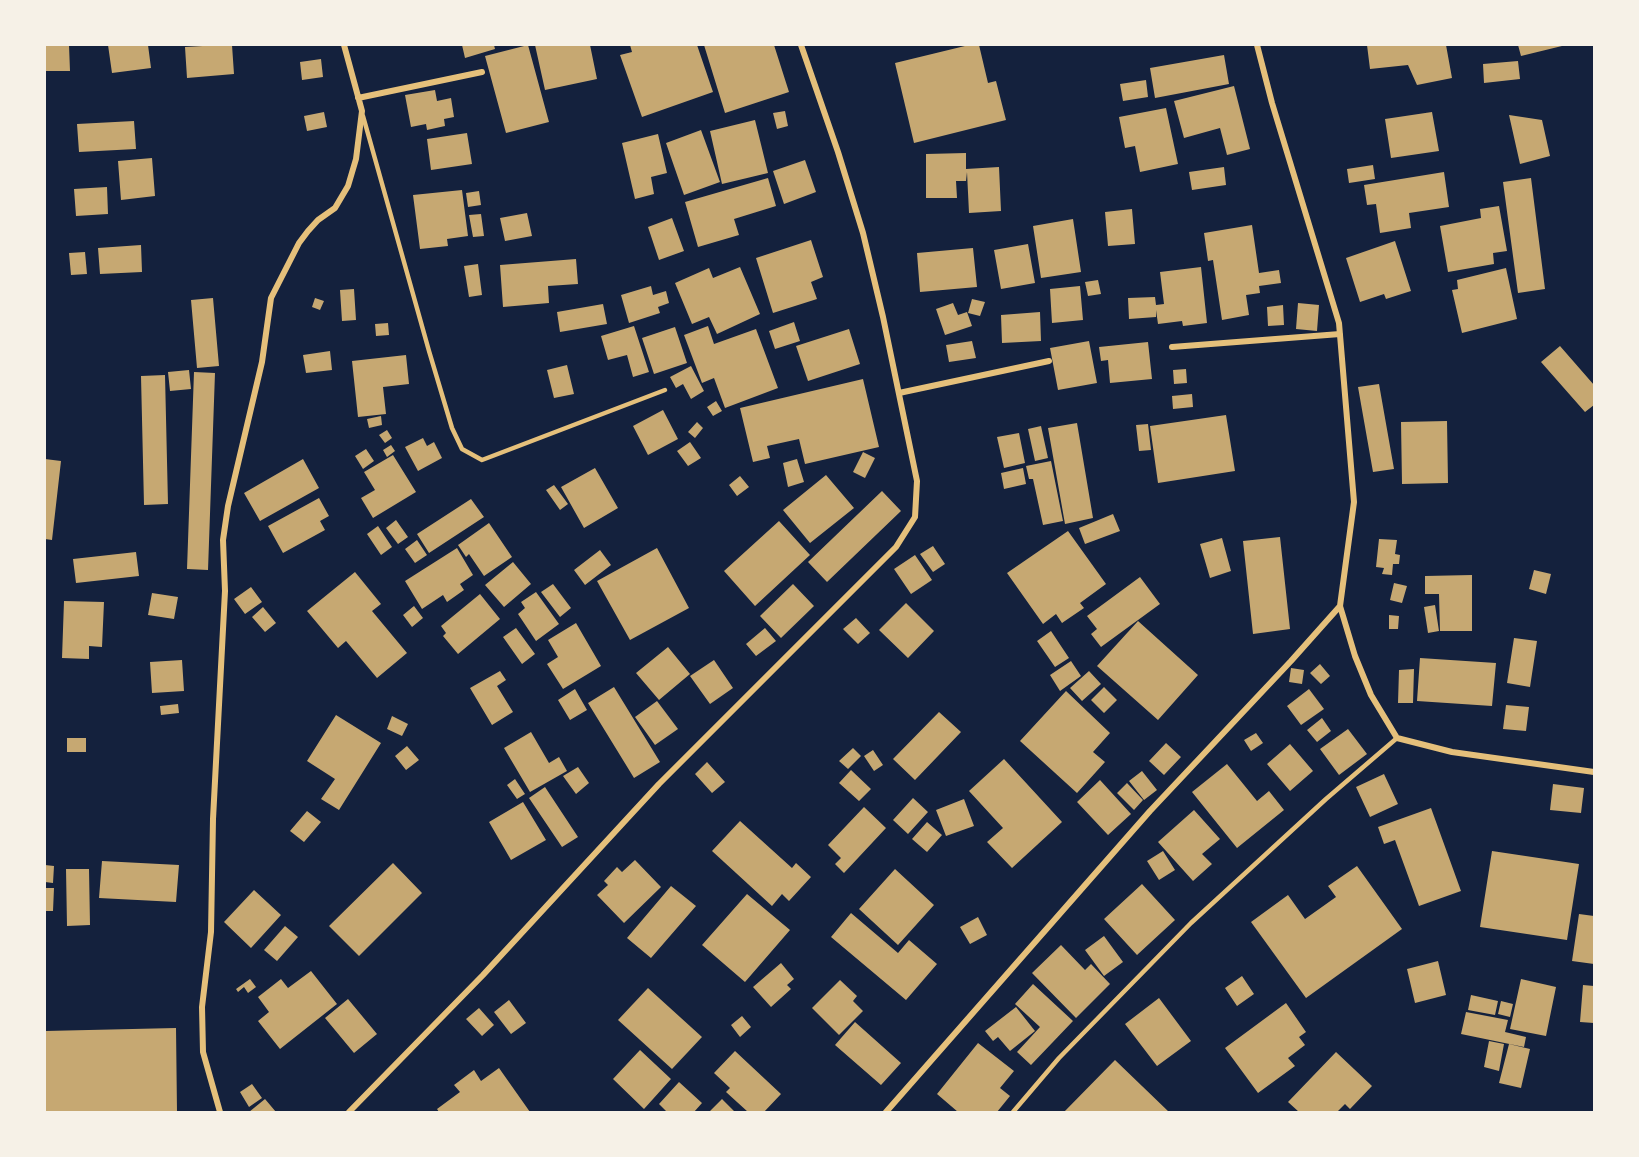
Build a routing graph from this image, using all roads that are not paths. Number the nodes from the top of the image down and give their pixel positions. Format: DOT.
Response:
graph roads {
  1 [pos="344,45"];
  2 [pos="801,45"];
  3 [pos="1257,45"];
  4 [pos="482,72"];
  5 [pos="358,98"];
  6 [pos="362,111"];
  7 [pos="1340,334"];
  8 [pos="1172,347"];
  9 [pos="1049,361"];
  10 [pos="665,390"];
  11 [pos="899,393"];
  12 [pos="1340,606"];
  13 [pos="1397,738"];
  14 [pos="1594,772"];
  15 [pos="220,1112"];
  16 [pos="349,1112"];
  17 [pos="886,1112"];
  18 [pos="1013,1112"];
  1 -- 5 [label="street"];
  2 -- 11 [label="street"];
  3 -- 7 [label="street"];
  4 -- 5 [label="street"];
  5 -- 6 [label="street"];
  6 -- 10 [label="lane"];
  6 -- 15 [label="street"];
  7 -- 8 [label="street"];
  7 -- 12 [label="street"];
  9 -- 11 [label="street"];
  11 -- 16 [label="street"];
  12 -- 13 [label="street"];
  12 -- 17 [label="street"];
  13 -- 14 [label="street"];
  13 -- 18 [label="lane"];
}
